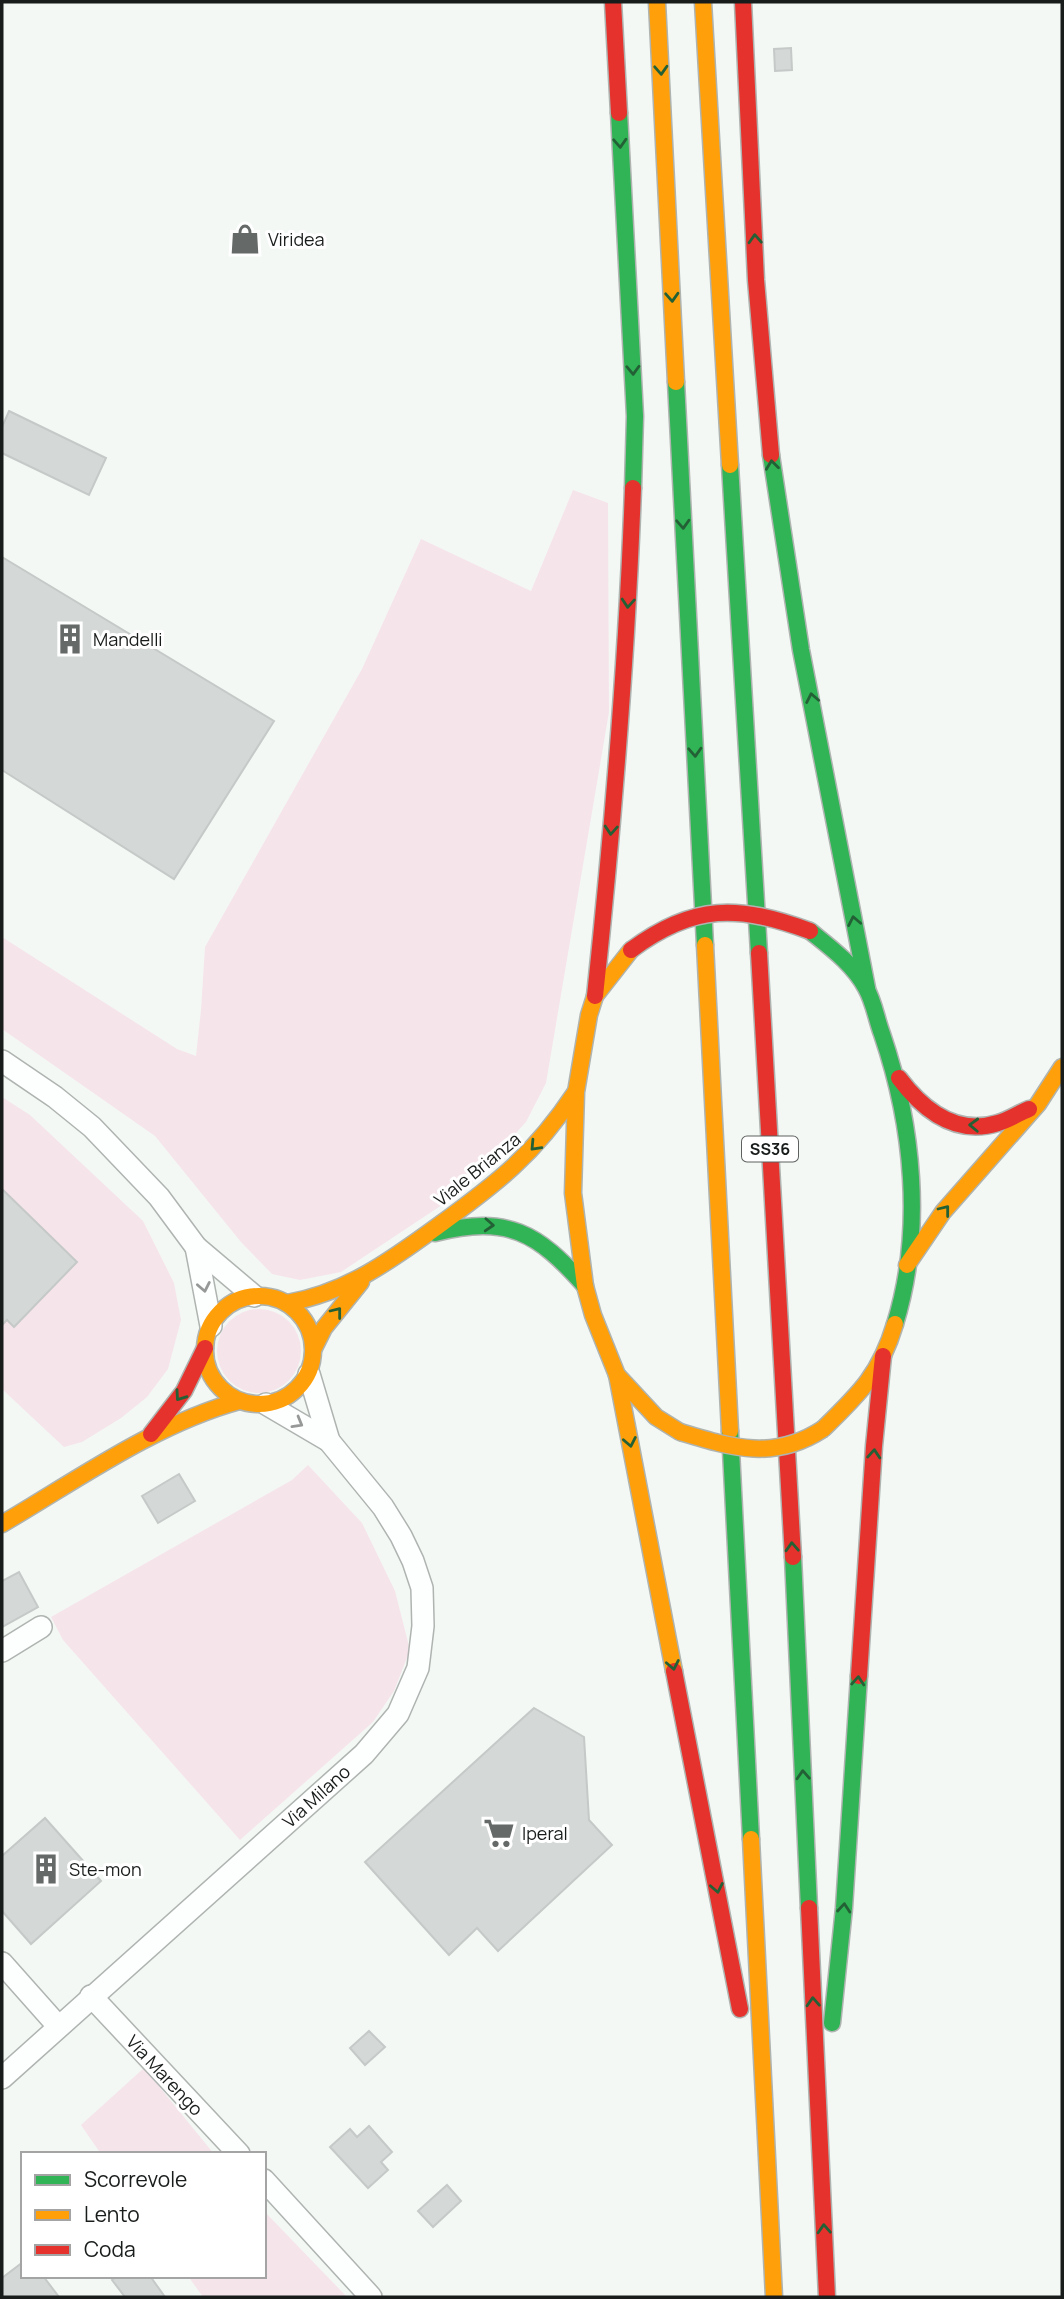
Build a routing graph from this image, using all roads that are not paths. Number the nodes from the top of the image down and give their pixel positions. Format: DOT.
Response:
graph roads {
  1 [pos="614,2"];
  2 [pos="657,2"];
  3 [pos="702,2"];
  4 [pos="743,2"];
  5 [pos="867,989"];
  6 [pos="595,996"];
  7 [pos="2,1061"];
  8 [pos="1062,1067"];
  9 [pos="894,1070"];
  10 [pos="576,1092"];
  11 [pos="1038,1104"];
  12 [pos="422,1237"];
  13 [pos="196,1247"];
  14 [pos="906,1266"];
  15 [pos="364,1278"];
  16 [pos="586,1286"];
  17 [pos="254,1296"];
  18 [pos="287,1303"];
  19 [pos="211,1326"];
  20 [pos="205,1348"];
  21 [pos="314,1348"];
  22 [pos="884,1356"];
  23 [pos="309,1374"];
  24 [pos="617,1375"];
  25 [pos="239,1401"];
  26 [pos="266,1405"];
  27 [pos="147,1438"];
  28 [pos="330,1441"];
  29 [pos="2,1524"];
  30 [pos="41,1628"];
  31 [pos="2,1651"];
  32 [pos="2,1963"];
  33 [pos="91,1996"];
  34 [pos="58,2026"];
  35 [pos="2,2078"];
  36 [pos="765,2140"];
  37 [pos="820,2146"];
  38 [pos="237,2152"];
  39 [pos="266,2182"];
  40 [pos="371,2297"];
  41 [pos="774,2297"];
  42 [pos="827,2297"];
  1 -- 6 [label="main road, one-way"];
  2 -- 36 [label="main road, one-way"];
  37 -- 3 [label="main road, SS36, one-way"];
  5 -- 4 [label="main road, one-way"];
  5 -- 6 [label="main road, bridge"];
  5 -- 9 [label="main road"];
  6 -- 10 [label="main road"];
  7 -- 13 [label="street"];
  8 -- 11 [label="main road"];
  11 -- 9 [label="main road, one-way"];
  9 -- 14 [label="main road"];
  10 -- 12 [label="main road, Viale Brianza, one-way"];
  10 -- 16 [label="main road"];
  14 -- 11 [label="main road, one-way"];
  12 -- 15 [label="main road, Viale Brianza"];
  12 -- 16 [label="main road, Viale Brianza, one-way"];
  13 -- 17 [label="street"];
  13 -- 19 [label="street, one-way"];
  14 -- 22 [label="main road"];
  15 -- 18 [label="main road, Viale Brianza"];
  21 -- 15 [label="main road, Viale Brianza, one-way"];
  16 -- 24 [label="main road"];
  17 -- 18 [label="main road"];
  17 -- 19 [label="main road"];
  18 -- 21 [label="main road"];
  19 -- 20 [label="main road"];
  20 -- 25 [label="main road"];
  20 -- 27 [label="main road, one-way"];
  21 -- 23 [label="main road"];
  22 -- 24 [label="main road, bridge"];
  37 -- 22 [label="main road, one-way"];
  23 -- 26 [label="main road"];
  23 -- 28 [label="street, Via Milano"];
  24 -- 36 [label="main road, one-way"];
  25 -- 26 [label="main road"];
  25 -- 27 [label="main road"];
  26 -- 28 [label="street, Via Milano, one-way"];
  27 -- 29 [label="main road"];
  28 -- 33 [label="street, Via Milano"];
  30 -- 31 [label="street"];
  32 -- 34 [label="street"];
  33 -- 34 [label="street, Via Milano"];
  33 -- 38 [label="street, Via Marengo"];
  34 -- 35 [label="street, Via Milano"];
  36 -- 41 [label="main road"];
  42 -- 37 [label="main road, SS36, one-way"];
  39 -- 40 [label="street"];
}
